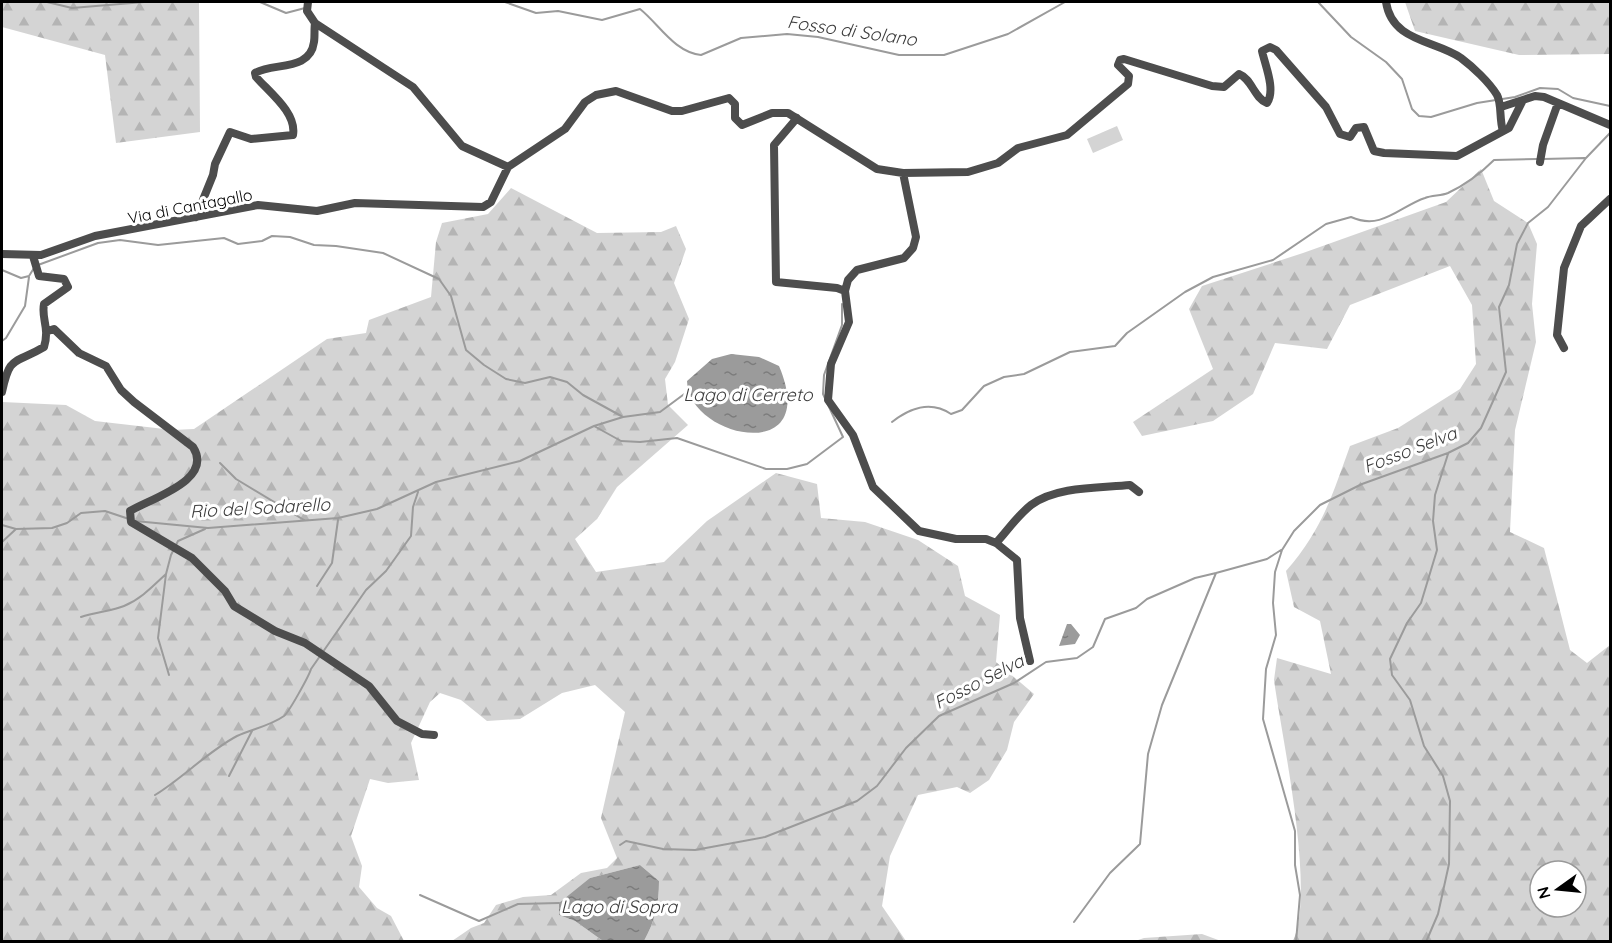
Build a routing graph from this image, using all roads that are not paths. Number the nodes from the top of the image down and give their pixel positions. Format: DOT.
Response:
graph roads {
  1 [pos="308,2"];
  2 [pos="1386,2"];
  3 [pos="315,23"];
  4 [pos="1499,102"];
  5 [pos="1522,102"];
  6 [pos="1558,103"];
  7 [pos="797,118"];
  8 [pos="1608,124"];
  9 [pos="1503,131"];
  10 [pos="1541,159"];
  11 [pos="508,167"];
  12 [pos="903,173"];
  13 [pos="1611,199"];
  14 [pos="196,217"];
  15 [pos="2,254"];
  16 [pos="35,260"];
  17 [pos="845,291"];
  18 [pos="48,331"];
  19 [pos="1564,348"];
  20 [pos="2,362"];
  21 [pos="11,363"];
  22 [pos="2,392"];
  23 [pos="1139,492"];
  24 [pos="996,543"];
  25 [pos="1030,662"];
  26 [pos="434,735"];
  1 -- 3 [label="street"];
  2 -- 4 [label="street"];
  3 -- 11 [label="street"];
  3 -- 14 [label="street"];
  4 -- 5 [label="street"];
  4 -- 9 [label="street"];
  5 -- 6 [label="street"];
  5 -- 9 [label="street"];
  6 -- 8 [label="street"];
  6 -- 10 [label="street"];
  7 -- 11 [label="street"];
  7 -- 12 [label="street"];
  7 -- 17 [label="street"];
  9 -- 12 [label="street"];
  11 -- 14 [label="street, Via di Cantagallo"];
  12 -- 17 [label="street"];
  13 -- 19 [label="street"];
  14 -- 16 [label="street, Via di Cantagallo"];
  15 -- 16 [label="street, Via di Cantagallo"];
  16 -- 18 [label="street"];
  17 -- 24 [label="street"];
  18 -- 21 [label="street"];
  18 -- 26 [label="street"];
  20 -- 21 [label="street"];
  21 -- 22 [label="street"];
  23 -- 24 [label="street"];
  24 -- 25 [label="street"];
}
